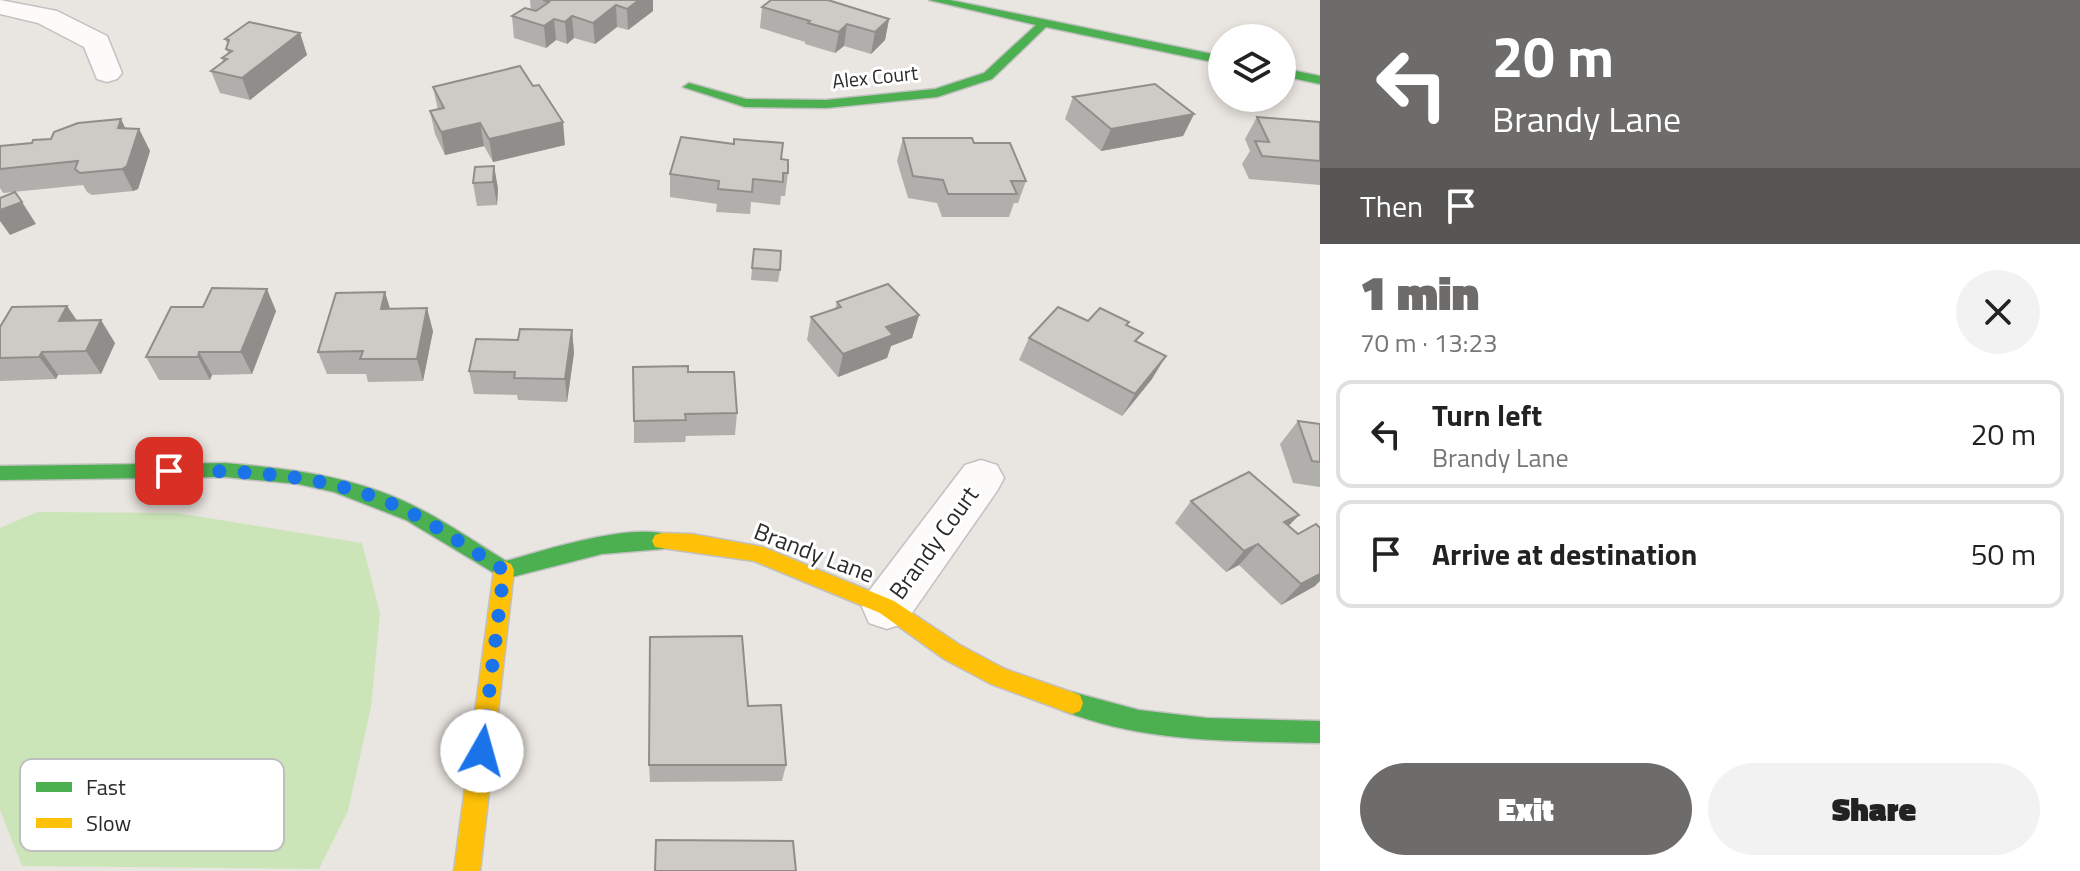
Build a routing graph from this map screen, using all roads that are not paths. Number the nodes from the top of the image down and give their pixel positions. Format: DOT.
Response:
graph roads {
  1 [pos="934,0"];
  2 [pos="0,6"];
  3 [pos="1044,23"];
  4 [pos="1208,57"];
  5 [pos="107,73"];
  6 [pos="1296,75"];
  7 [pos="1320,80"];
  8 [pos="689,87"];
  9 [pos="0,473"];
  10 [pos="981,478"];
  11 [pos="504,570"];
  12 [pos="887,607"];
  13 [pos="1320,732"];
  14 [pos="467,871"];
  1 -- 3 [label="street"];
  2 -- 5 [label="street"];
  3 -- 4 [label="street"];
  3 -- 8 [label="street, Alex Court"];
  6 -- 7 [label="street"];
  9 -- 11 [label="street"];
  10 -- 12 [label="street, Brandy Court"];
  11 -- 12 [label="street, Brandy Lane"];
  11 -- 14 [label="street"];
  12 -- 13 [label="street, Brandy Lane"];
}
